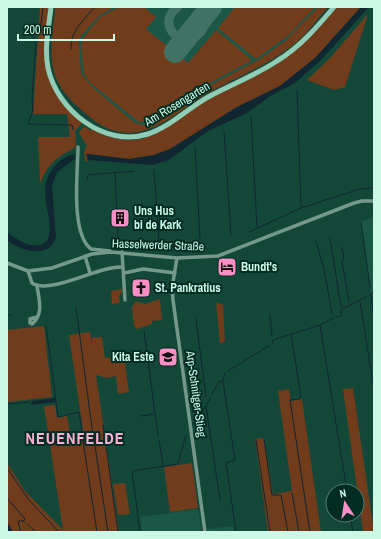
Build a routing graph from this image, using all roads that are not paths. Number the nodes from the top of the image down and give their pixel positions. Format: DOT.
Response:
graph roads {
  1 [pos="50,7"];
  2 [pos="334,7"];
  3 [pos="78,147"];
  4 [pos="374,201"];
  5 [pos="111,252"];
  6 [pos="122,252"];
  7 [pos="85,256"];
  8 [pos="177,258"];
  9 [pos="7,264"];
  10 [pos="122,267"];
  11 [pos="28,271"];
  12 [pos="90,273"];
  13 [pos="124,273"];
  14 [pos="175,273"];
  15 [pos="37,286"];
  16 [pos="125,300"];
  17 [pos="37,317"];
  18 [pos="205,532"];
  1 -- 2 [label="main road, Am Rosengarten"];
  3 -- 5 [label="street"];
  4 -- 8 [label="street, Hasselwerder Straße"];
  5 -- 6 [label="street, Hasselwerder Straße"];
  5 -- 7 [label="street, Hasselwerder Straße"];
  6 -- 8 [label="street, Hasselwerder Straße"];
  6 -- 10 [label="street"];
  7 -- 11 [label="street, Hasselwerder Straße"];
  7 -- 12 [label="street"];
  8 -- 14 [label="street, Arp-Schnitger-Stieg"];
  9 -- 11 [label="street, Hasselwerder Straße"];
  10 -- 12 [label="street"];
  10 -- 13 [label="street"];
  11 -- 15 [label="street"];
  12 -- 15 [label="street"];
  13 -- 14 [label="street"];
  13 -- 16 [label="street"];
  14 -- 18 [label="street, Arp-Schnitger-Stieg"];
  15 -- 17 [label="street"];
}
